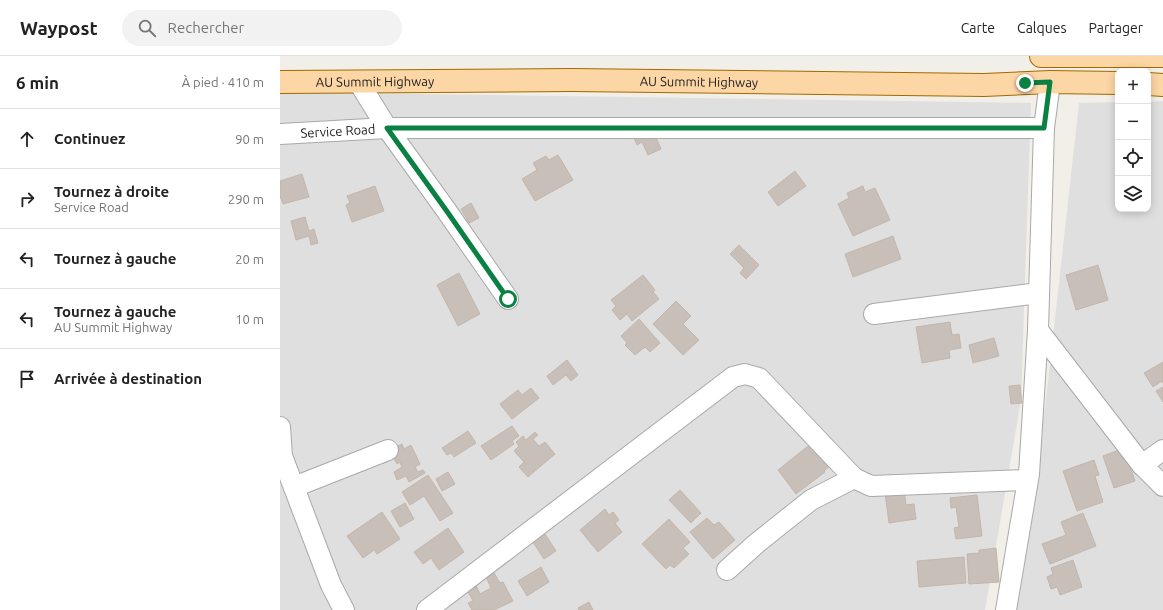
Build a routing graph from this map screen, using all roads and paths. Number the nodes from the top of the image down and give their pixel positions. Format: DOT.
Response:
graph roads {
  1 [pos="1040,56"];
  2 [pos="1163,56"];
  3 [pos="358,81"];
  4 [pos="280,82"];
  5 [pos="1050,82"];
  6 [pos="1115,83"];
  7 [pos="1151,84"];
  8 [pos="1163,85"];
  9 [pos="387,128"];
  10 [pos="1044,128"];
  11 [pos="280,134"];
  12 [pos="1039,293"];
  13 [pos="508,299"];
  14 [pos="874,314"];
  15 [pos="1038,330"];
  16 [pos="280,428"];
  17 [pos="388,450"];
  18 [pos="1163,450"];
  19 [pos="1142,465"];
  20 [pos="854,478"];
  21 [pos="1028,480"];
  22 [pos="1163,486"];
  23 [pos="294,487"];
  24 [pos="727,570"];
  25 [pos="344,610"];
  26 [pos="427,610"];
  27 [pos="1006,610"];
  1 -- 2 [label="main road"];
  3 -- 4 [label="main road, AU Summit Highway"];
  3 -- 5 [label="main road, AU Summit Highway"];
  3 -- 9 [label="street"];
  5 -- 6 [label="main road, AU Summit Highway"];
  5 -- 10 [label="street"];
  7 -- 8 [label="main road"];
  9 -- 10 [label="street, Service Road"];
  9 -- 11 [label="street, Service Road"];
  9 -- 13 [label="street"];
  10 -- 12 [label="street"];
  12 -- 14 [label="street"];
  12 -- 15 [label="street"];
  15 -- 19 [label="street"];
  15 -- 21 [label="street"];
  16 -- 23 [label="street"];
  17 -- 23 [label="street"];
  18 -- 19 [label="street"];
  19 -- 22 [label="street"];
  20 -- 21 [label="street"];
  20 -- 24 [label="street"];
  20 -- 26 [label="street"];
  21 -- 27 [label="street"];
  23 -- 25 [label="street"];
}
